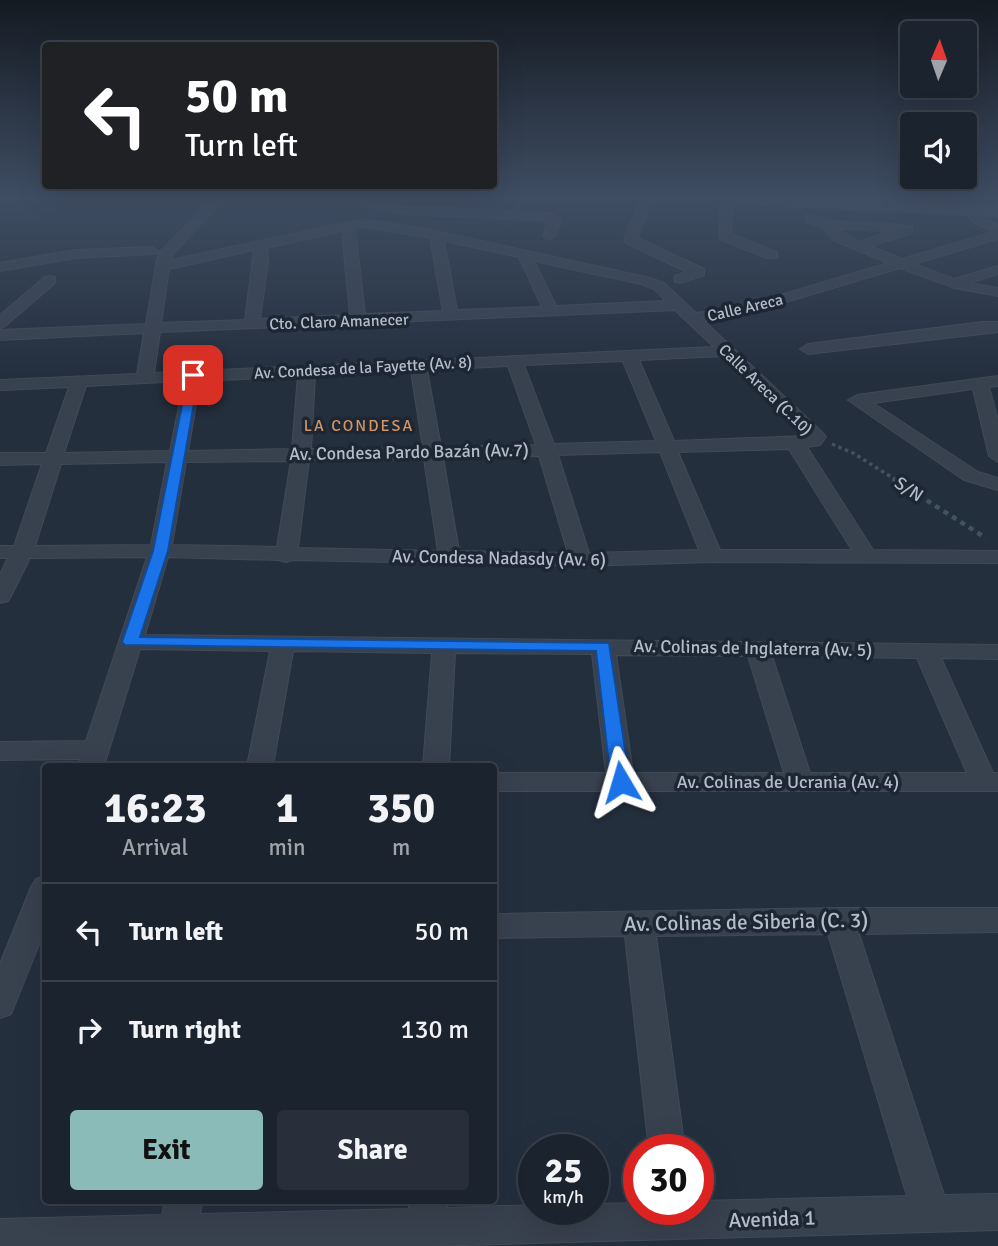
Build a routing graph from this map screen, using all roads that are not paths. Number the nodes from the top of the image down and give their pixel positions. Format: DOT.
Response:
graph roads {
  1 [pos="63,256"];
  2 [pos="166,256"];
  3 [pos="211,256"];
  4 [pos="261,256"];
  5 [pos="351,256"];
  6 [pos="440,256"];
  7 [pos="525,256"];
  8 [pos="534,256"];
  9 [pos="665,256"];
  10 [pos="886,256"];
  11 [pos="925,256"];
  12 [pos="904,263"];
  13 [pos="0,267"];
  14 [pos="163,267"];
  15 [pos="998,270"];
  16 [pos="680,279"];
  17 [pos="50,280"];
  18 [pos="954,283"];
  19 [pos="998,292"];
  20 [pos="678,305"];
  21 [pos="552,312"];
  22 [pos="452,316"];
  23 [pos="693,318"];
  24 [pos="358,320"];
  25 [pos="0,323"];
  26 [pos="253,324"];
  27 [pos="153,327"];
  28 [pos="998,327"];
  29 [pos="0,335"];
  30 [pos="808,349"];
  31 [pos="726,351"];
  32 [pos="629,355"];
  33 [pos="514,360"];
  34 [pos="418,365"];
  35 [pos="307,370"];
  36 [pos="193,375"];
  37 [pos="145,377"];
  38 [pos="79,381"];
  39 [pos="989,382"];
  40 [pos="0,385"];
  41 [pos="817,438"];
  42 [pos="795,443"];
  43 [pos="668,447"];
  44 [pos="547,450"];
  45 [pos="434,453"];
  46 [pos="301,454"];
  47 [pos="179,456"];
  48 [pos="998,456"];
  49 [pos="55,458"];
  50 [pos="0,459"];
  51 [pos="998,484"];
  52 [pos="992,548"];
  53 [pos="160,551"];
  54 [pos="0,552"];
  55 [pos="22,552"];
  56 [pos="286,556"];
  57 [pos="712,556"];
  58 [pos="450,558"];
  59 [pos="867,558"];
  60 [pos="580,560"];
  61 [pos="0,596"];
  62 [pos="130,642"];
  63 [pos="283,642"];
  64 [pos="444,644"];
  65 [pos="603,646"];
  66 [pos="757,648"];
  67 [pos="925,650"];
  68 [pos="998,652"];
  69 [pos="0,751"];
  70 [pos="94,758"];
  71 [pos="261,763"];
  72 [pos="436,763"];
  73 [pos="497,782"];
  74 [pos="621,782"];
  75 [pos="800,782"];
  76 [pos="991,782"];
  77 [pos="42,907"];
  78 [pos="839,920"];
  79 [pos="998,920"];
  80 [pos="639,923"];
  81 [pos="497,926"];
  82 [pos="37,932"];
  83 [pos="3,988"];
  84 [pos="665,1134"];
  85 [pos="998,1212"];
  86 [pos="427,1214"];
  87 [pos="931,1214"];
  88 [pos="623,1215"];
  89 [pos="714,1215"];
  90 [pos="180,1217"];
  91 [pos="0,1238"];
  92 [pos="113,1241"];
  1 -- 13 [label="street"];
  2 -- 14 [label="street"];
  3 -- 14 [label="street"];
  4 -- 26 [label="street"];
  5 -- 24 [label="street"];
  6 -- 22 [label="street"];
  7 -- 21 [label="street"];
  8 -- 20 [label="street, Calle Areca (C.10)"];
  9 -- 16 [label="street"];
  10 -- 12 [label="street"];
  11 -- 12 [label="street, Calle Areca"];
  12 -- 18 [label="street"];
  12 -- 23 [label="street, Calle Areca"];
  14 -- 27 [label="street"];
  15 -- 18 [label="street"];
  17 -- 25 [label="street"];
  18 -- 19 [label="street"];
  20 -- 21 [label="street, Cto. Claro Amanecer"];
  20 -- 23 [label="street, Calle Areca (C.10)"];
  21 -- 22 [label="street, Cto. Claro Amanecer"];
  22 -- 24 [label="street, Cto. Claro Amanecer"];
  23 -- 31 [label="street, Calle Areca (C.10)"];
  24 -- 26 [label="street, Cto. Claro Amanecer"];
  26 -- 27 [label="street, Cto. Claro Amanecer"];
  27 -- 29 [label="street, Cto. Claro Amanecer"];
  27 -- 37 [label="street"];
  28 -- 30 [label="street"];
  31 -- 32 [label="street, Av. Condesa de la Fayette (Av. 8)"];
  31 -- 41 [label="street, Calle Areca (C.10)"];
  32 -- 33 [label="street, Av. Condesa de la Fayette (Av. 8)"];
  32 -- 43 [label="street"];
  33 -- 34 [label="street, Av. Condesa de la Fayette (Av. 8)"];
  33 -- 44 [label="street"];
  34 -- 35 [label="street, Av. Condesa de la Fayette (Av. 8)"];
  34 -- 45 [label="street"];
  35 -- 36 [label="street, Av. Condesa de la Fayette (Av. 8)"];
  35 -- 46 [label="street"];
  36 -- 37 [label="street, Av. Condesa de la Fayette (Av. 8)"];
  36 -- 47 [label="street"];
  37 -- 38 [label="street, Av. Condesa de la Fayette (Av. 8)"];
  38 -- 40 [label="street, Av. Condesa de la Fayette (Av. 8)"];
  38 -- 49 [label="street"];
  39 -- 48 [label="street"];
  39 -- 51 [label="street"];
  41 -- 42 [label="street, Av. Condesa Pardo Bazán (Av.7)"];
  42 -- 43 [label="street, Av. Condesa Pardo Bazán (Av.7)"];
  42 -- 59 [label="street"];
  43 -- 44 [label="street, Av. Condesa Pardo Bazán (Av.7)"];
  43 -- 57 [label="street"];
  44 -- 45 [label="street, Av. Condesa Pardo Bazán (Av.7)"];
  44 -- 60 [label="street"];
  45 -- 46 [label="street, Av. Condesa Pardo Bazán (Av.7)"];
  45 -- 58 [label="street"];
  46 -- 47 [label="street, Av. Condesa Pardo Bazán (Av.7)"];
  46 -- 56 [label="street"];
  47 -- 49 [label="street, Av. Condesa Pardo Bazán (Av.7)"];
  47 -- 53 [label="street"];
  49 -- 50 [label="street, Av. Condesa Pardo Bazán (Av.7)"];
  49 -- 55 [label="street"];
  52 -- 59 [label="street, Av. Condesa Nadasdy (Av. 6)"];
  53 -- 55 [label="street, Av. Condesa Nadasdy (Av. 6)"];
  53 -- 56 [label="street, Av. Condesa Nadasdy (Av. 6)"];
  53 -- 62 [label="street"];
  54 -- 55 [label="street, Av. Condesa Nadasdy (Av. 6)"];
  55 -- 61 [label="street"];
  56 -- 58 [label="street, Av. Condesa Nadasdy (Av. 6)"];
  57 -- 59 [label="street, Av. Condesa Nadasdy (Av. 6)"];
  57 -- 60 [label="street, Av. Condesa Nadasdy (Av. 6)"];
  58 -- 60 [label="street, Av. Condesa Nadasdy (Av. 6)"];
  62 -- 63 [label="street, Av. Colinas de Inglaterra (Av. 5)"];
  62 -- 70 [label="street"];
  63 -- 64 [label="street, Av. Colinas de Inglaterra (Av. 5)"];
  63 -- 71 [label="street"];
  64 -- 65 [label="street, Av. Colinas de Inglaterra (Av. 5)"];
  64 -- 72 [label="street"];
  65 -- 66 [label="street, Av. Colinas de Inglaterra (Av. 5)"];
  65 -- 74 [label="street"];
  66 -- 67 [label="street, Av. Colinas de Inglaterra (Av. 5)"];
  66 -- 75 [label="street"];
  67 -- 68 [label="street, Av. Colinas de Inglaterra (Av. 5)"];
  67 -- 76 [label="street"];
  69 -- 70 [label="street"];
  73 -- 74 [label="street, Av. Colinas de Ucrania (Av. 4)"];
  74 -- 75 [label="street, Av. Colinas de Ucrania (Av. 4)"];
  75 -- 76 [label="street, Av. Colinas de Ucrania (Av. 4)"];
  77 -- 82 [label="street"];
  78 -- 79 [label="street, Av. Colinas de Siberia (C. 3)"];
  78 -- 80 [label="street, Av. Colinas de Siberia (C. 3)"];
  78 -- 87 [label="street"];
  80 -- 81 [label="street, Av. Colinas de Siberia (C. 3)"];
  80 -- 84 [label="street"];
  82 -- 83 [label="street"];
  85 -- 87 [label="street, Avenida 1"];
  86 -- 88 [label="street, Avenida 1"];
  86 -- 90 [label="street, Avenida 1"];
  87 -- 89 [label="street, Avenida 1"];
  90 -- 92 [label="street, Avenida 1"];
  91 -- 92 [label="street, Avenida 1"];
}
